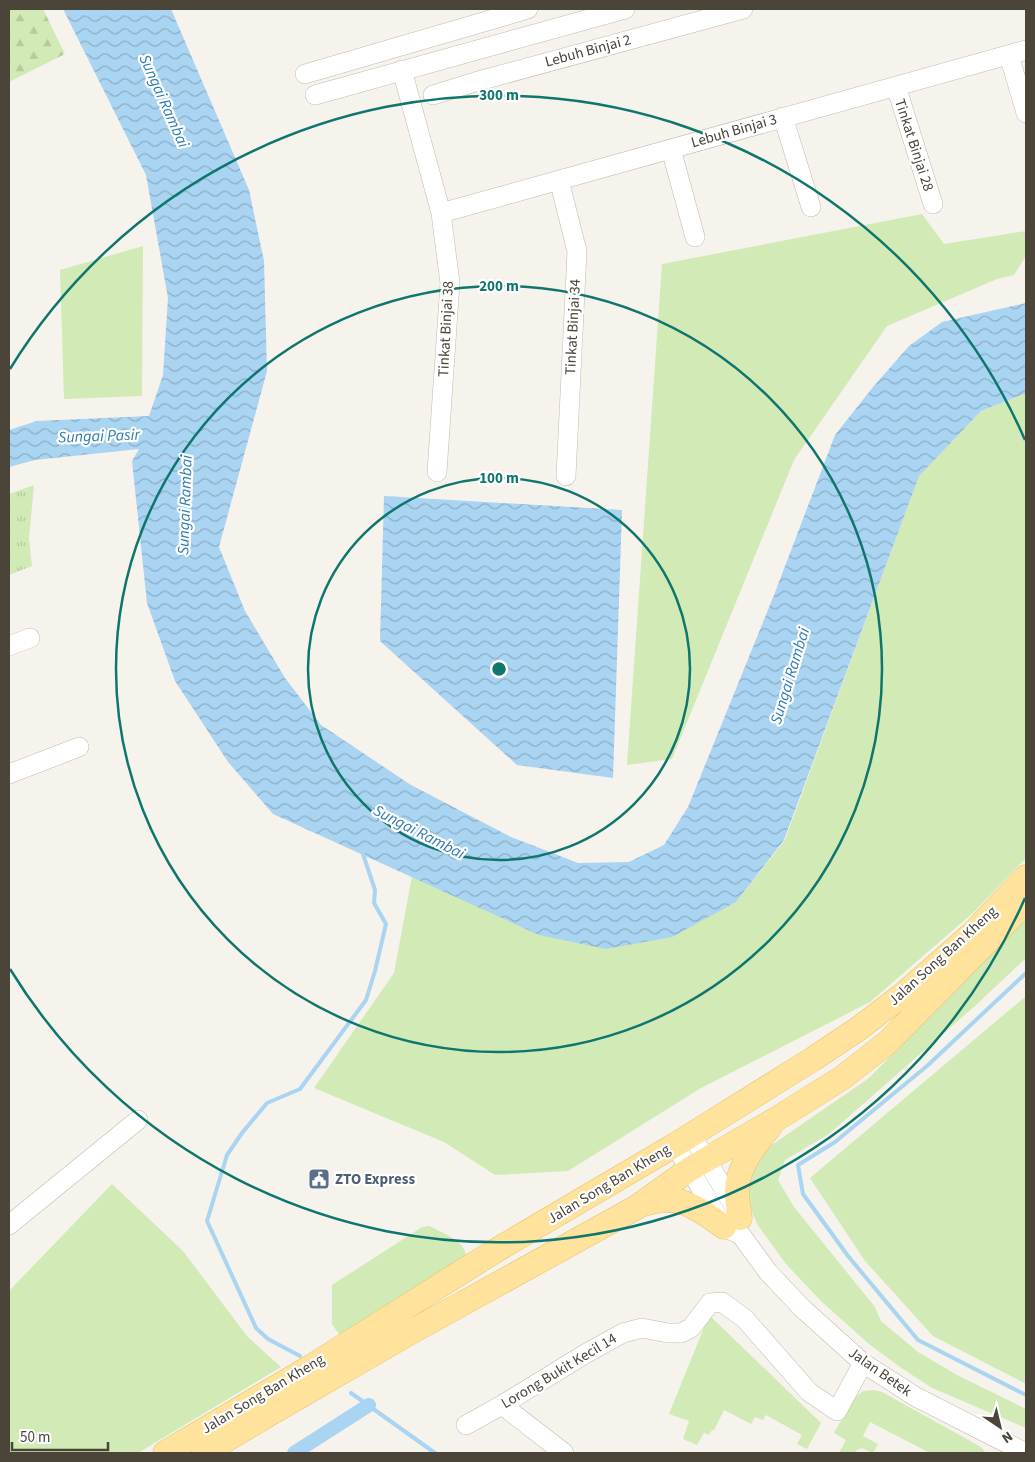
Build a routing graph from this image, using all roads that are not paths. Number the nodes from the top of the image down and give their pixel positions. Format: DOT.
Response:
graph roads {
  1 [pos="528,9"];
  2 [pos="625,9"];
  3 [pos="743,9"];
  4 [pos="468,52"];
  5 [pos="1018,52"];
  6 [pos="402,70"];
  7 [pos="306,74"];
  8 [pos="475,82"];
  9 [pos="896,86"];
  10 [pos="316,94"];
  11 [pos="433,95"];
  12 [pos="1026,113"];
  13 [pos="783,117"];
  14 [pos="671,149"];
  15 [pos="559,180"];
  16 [pos="933,204"];
  17 [pos="812,207"];
  18 [pos="441,213"];
  19 [pos="695,237"];
  20 [pos="437,472"];
  21 [pos="566,476"];
  22 [pos="30,638"];
  23 [pos="9,646"];
  24 [pos="79,746"];
  25 [pos="9,774"];
  26 [pos="1026,877"];
  27 [pos="1026,902"];
  28 [pos="778,1118"];
  29 [pos="138,1120"];
  30 [pos="683,1140"];
  31 [pos="698,1164"];
  32 [pos="636,1206"];
  33 [pos="9,1225"];
  34 [pos="735,1226"];
  35 [pos="863,1363"];
  36 [pos="502,1405"];
  37 [pos="466,1425"];
  38 [pos="165,1453"];
  39 [pos="204,1453"];
  40 [pos="564,1453"];
  41 [pos="1026,1453"];
  1 -- 7 [label="street"];
  2 -- 4 [label="street, Lebuh Binjai 2"];
  3 -- 8 [label="street, Lebuh Binjai 2"];
  4 -- 6 [label="street, Lebuh Binjai 2"];
  4 -- 8 [label="street"];
  5 -- 9 [label="street, Lebuh Binjai 3"];
  5 -- 12 [label="street"];
  6 -- 10 [label="street, Lebuh Binjai 2"];
  6 -- 18 [label="street, Tinkat Binjai 38"];
  8 -- 11 [label="street, Lebuh Binjai 2"];
  9 -- 13 [label="street, Lebuh Binjai 3"];
  9 -- 16 [label="street, Tinkat Binjai 28"];
  13 -- 14 [label="street, Lebuh Binjai 3"];
  13 -- 17 [label="street"];
  14 -- 15 [label="street, Lebuh Binjai 3"];
  14 -- 19 [label="street"];
  15 -- 18 [label="street, Lebuh Binjai 3"];
  15 -- 21 [label="street, Tinkat Binjai 34"];
  18 -- 20 [label="street, Tinkat Binjai 38"];
  22 -- 23 [label="street"];
  24 -- 25 [label="street"];
  26 -- 30 [label="main road, Jalan Song Ban Kheng"];
  27 -- 28 [label="main road, Jalan Song Ban Kheng"];
  28 -- 31 [label="main road, Jalan Song Ban Kheng"];
  28 -- 34 [label="main road"];
  29 -- 33 [label="street"];
  30 -- 31 [label="street, Jalan Betek"];
  30 -- 38 [label="main road, Jalan Song Ban Kheng"];
  31 -- 32 [label="main road, Jalan Song Ban Kheng"];
  31 -- 34 [label="street, Jalan Betek"];
  32 -- 34 [label="main road"];
  32 -- 39 [label="main road, Jalan Song Ban Kheng"];
  34 -- 35 [label="street, Jalan Betek"];
  35 -- 36 [label="street, Lorong Bukit Kecil 14"];
  35 -- 41 [label="street, Jalan Betek"];
  36 -- 37 [label="street, Lorong Bukit Kecil 14"];
  36 -- 40 [label="street"];
}
